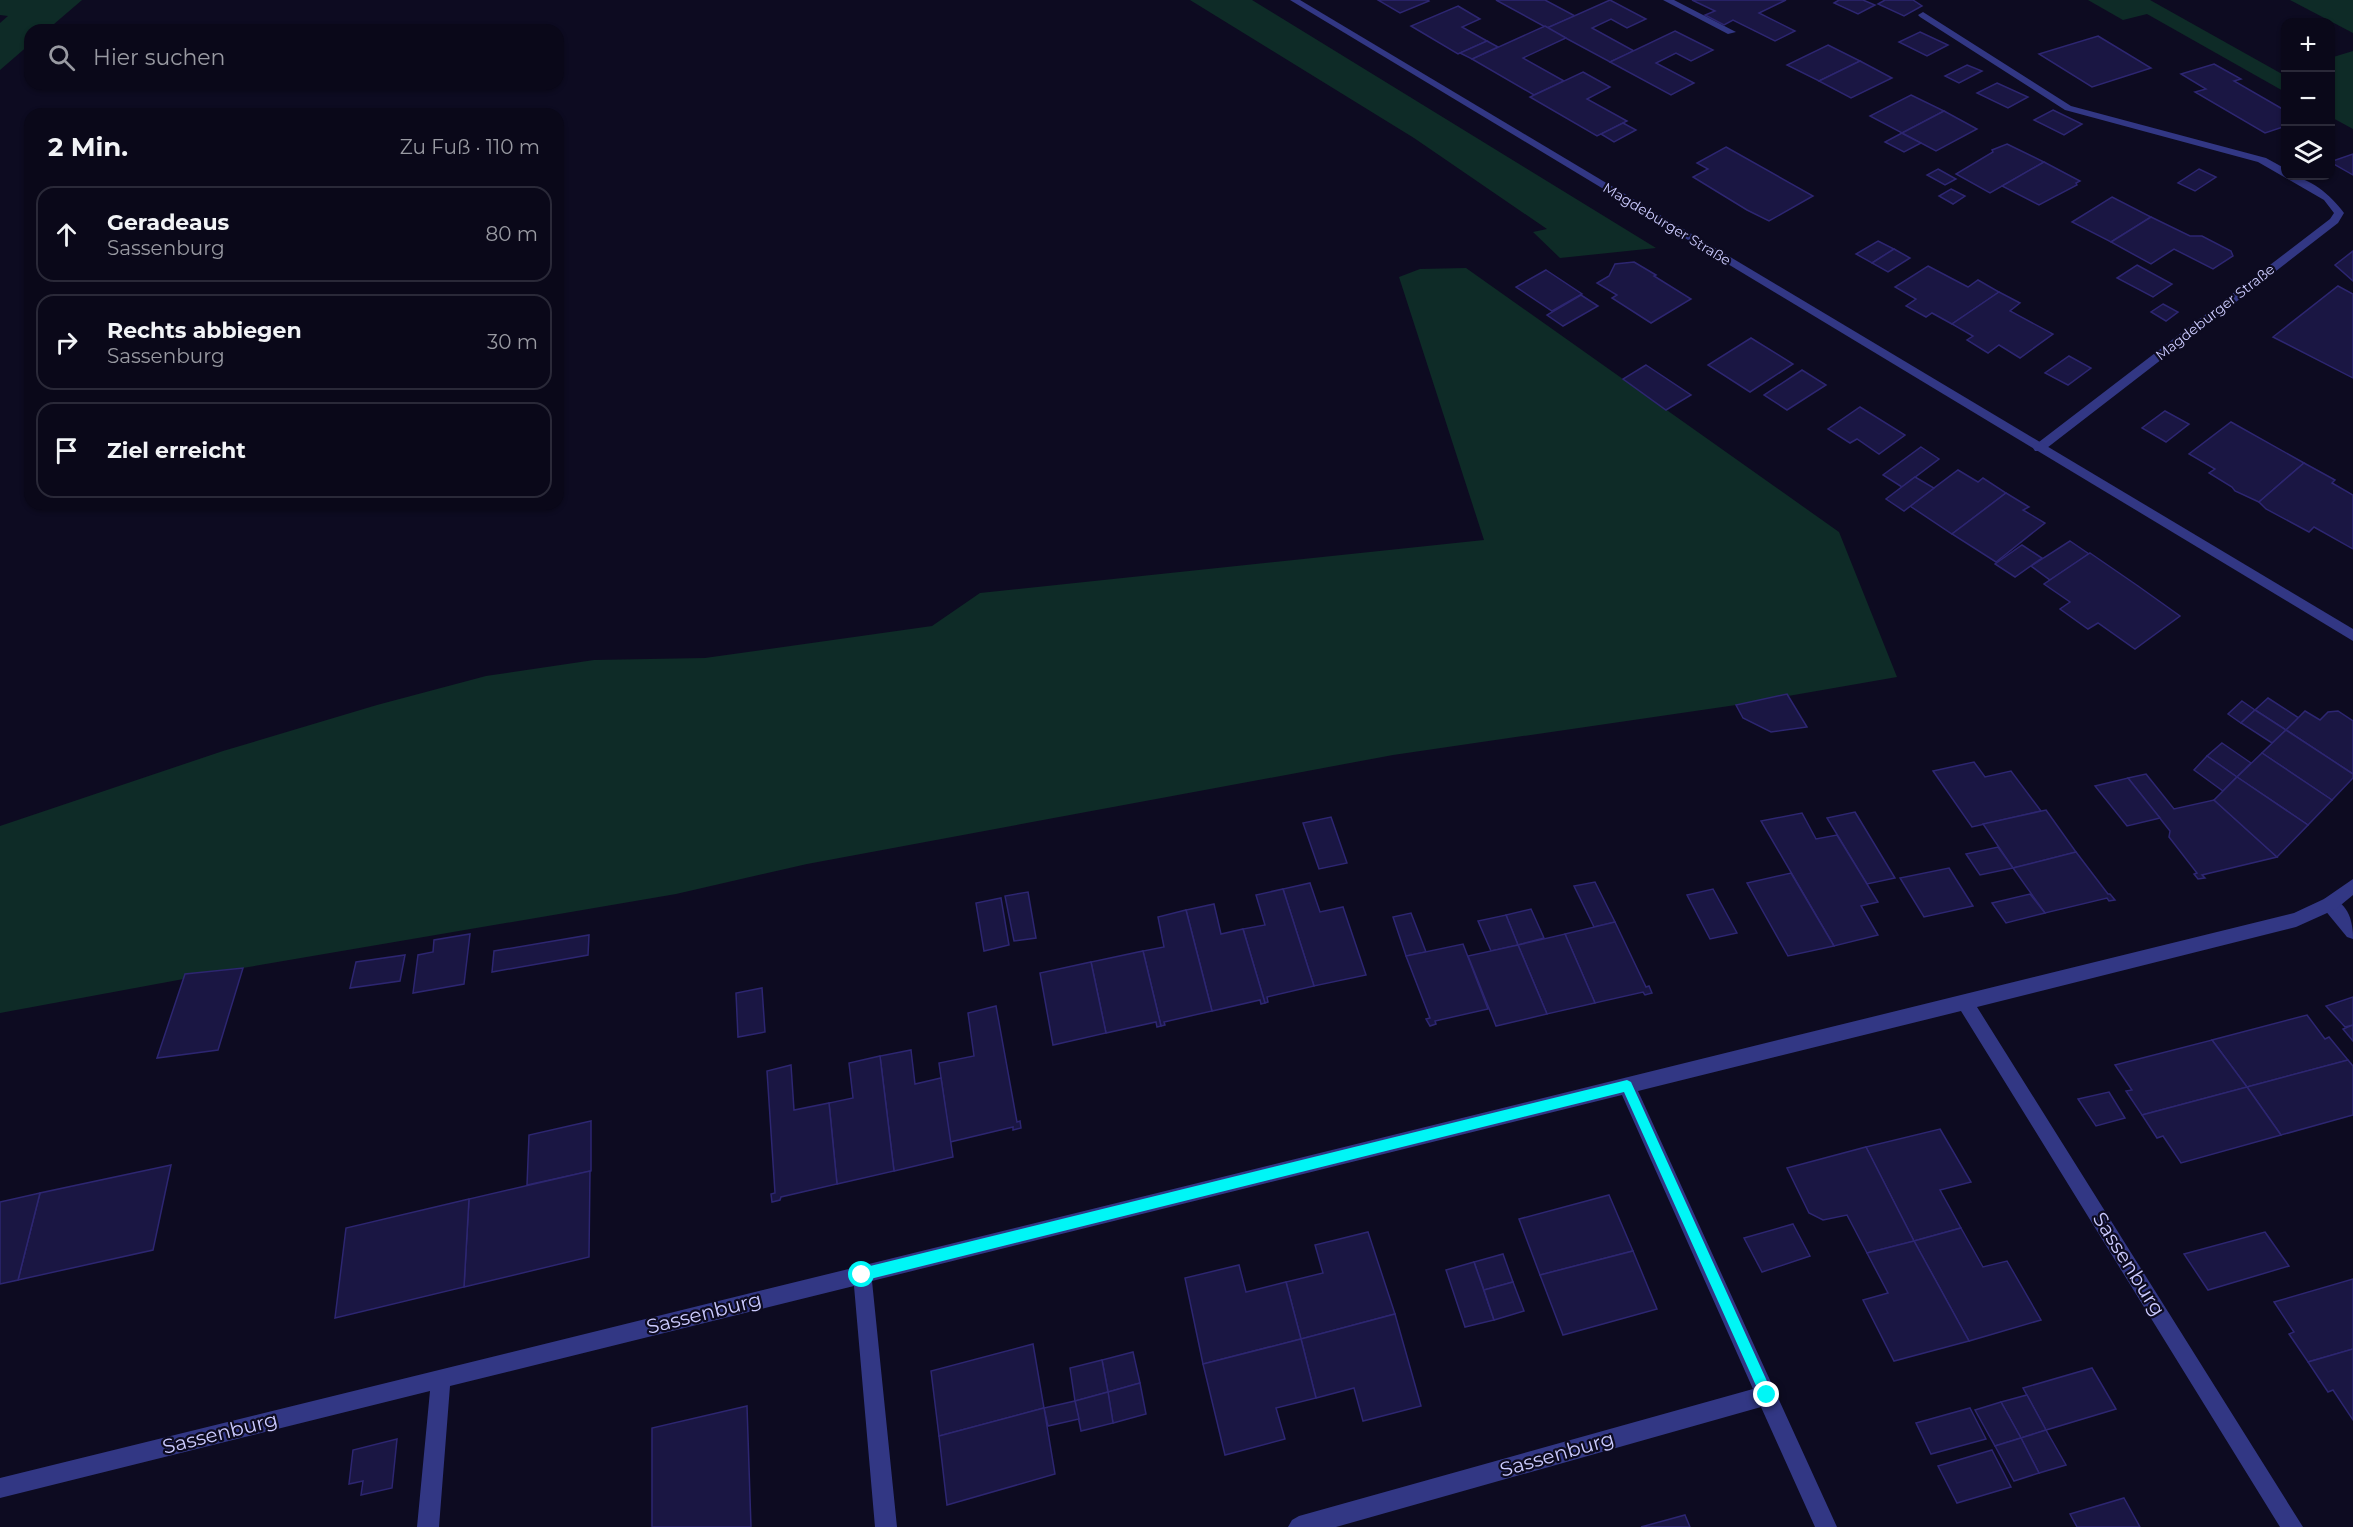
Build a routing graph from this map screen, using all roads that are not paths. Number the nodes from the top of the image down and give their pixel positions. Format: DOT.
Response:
graph roads {
  1 [pos="1294,0"];
  2 [pos="1667,0"];
  3 [pos="1923,15"];
  4 [pos="1731,32"];
  5 [pos="2281,171"];
  6 [pos="2297,180"];
  7 [pos="2039,448"];
  8 [pos="2353,636"];
  9 [pos="2353,886"];
  10 [pos="2330,904"];
  11 [pos="2353,932"];
  12 [pos="1965,1002"];
  13 [pos="1627,1086"];
  14 [pos="862,1275"];
  15 [pos="441,1378"];
  16 [pos="1767,1395"];
  17 [pos="0,1488"];
  18 [pos="1348,1520"];
  19 [pos="428,1527"];
  20 [pos="886,1527"];
  21 [pos="1299,1527"];
  22 [pos="1826,1527"];
  23 [pos="2292,1527"];
  1 -- 7 [label="street, Magdeburger Straße"];
  2 -- 4 [label="street"];
  3 -- 5 [label="street, Magdeburger Straße"];
  6 -- 7 [label="street, Magdeburger Straße"];
  7 -- 8 [label="street, Magdeburger Straße"];
  9 -- 10 [label="street, Sassenburg"];
  10 -- 11 [label="street"];
  10 -- 12 [label="street, Sassenburg"];
  12 -- 13 [label="street, Sassenburg"];
  12 -- 23 [label="street, Sassenburg"];
  13 -- 14 [label="street, Sassenburg"];
  13 -- 16 [label="street"];
  14 -- 15 [label="street, Sassenburg"];
  14 -- 20 [label="street"];
  15 -- 17 [label="street, Sassenburg"];
  15 -- 19 [label="street"];
  16 -- 18 [label="street, Sassenburg"];
  16 -- 22 [label="street"];
  18 -- 21 [label="street, Sassenburg"];
}
